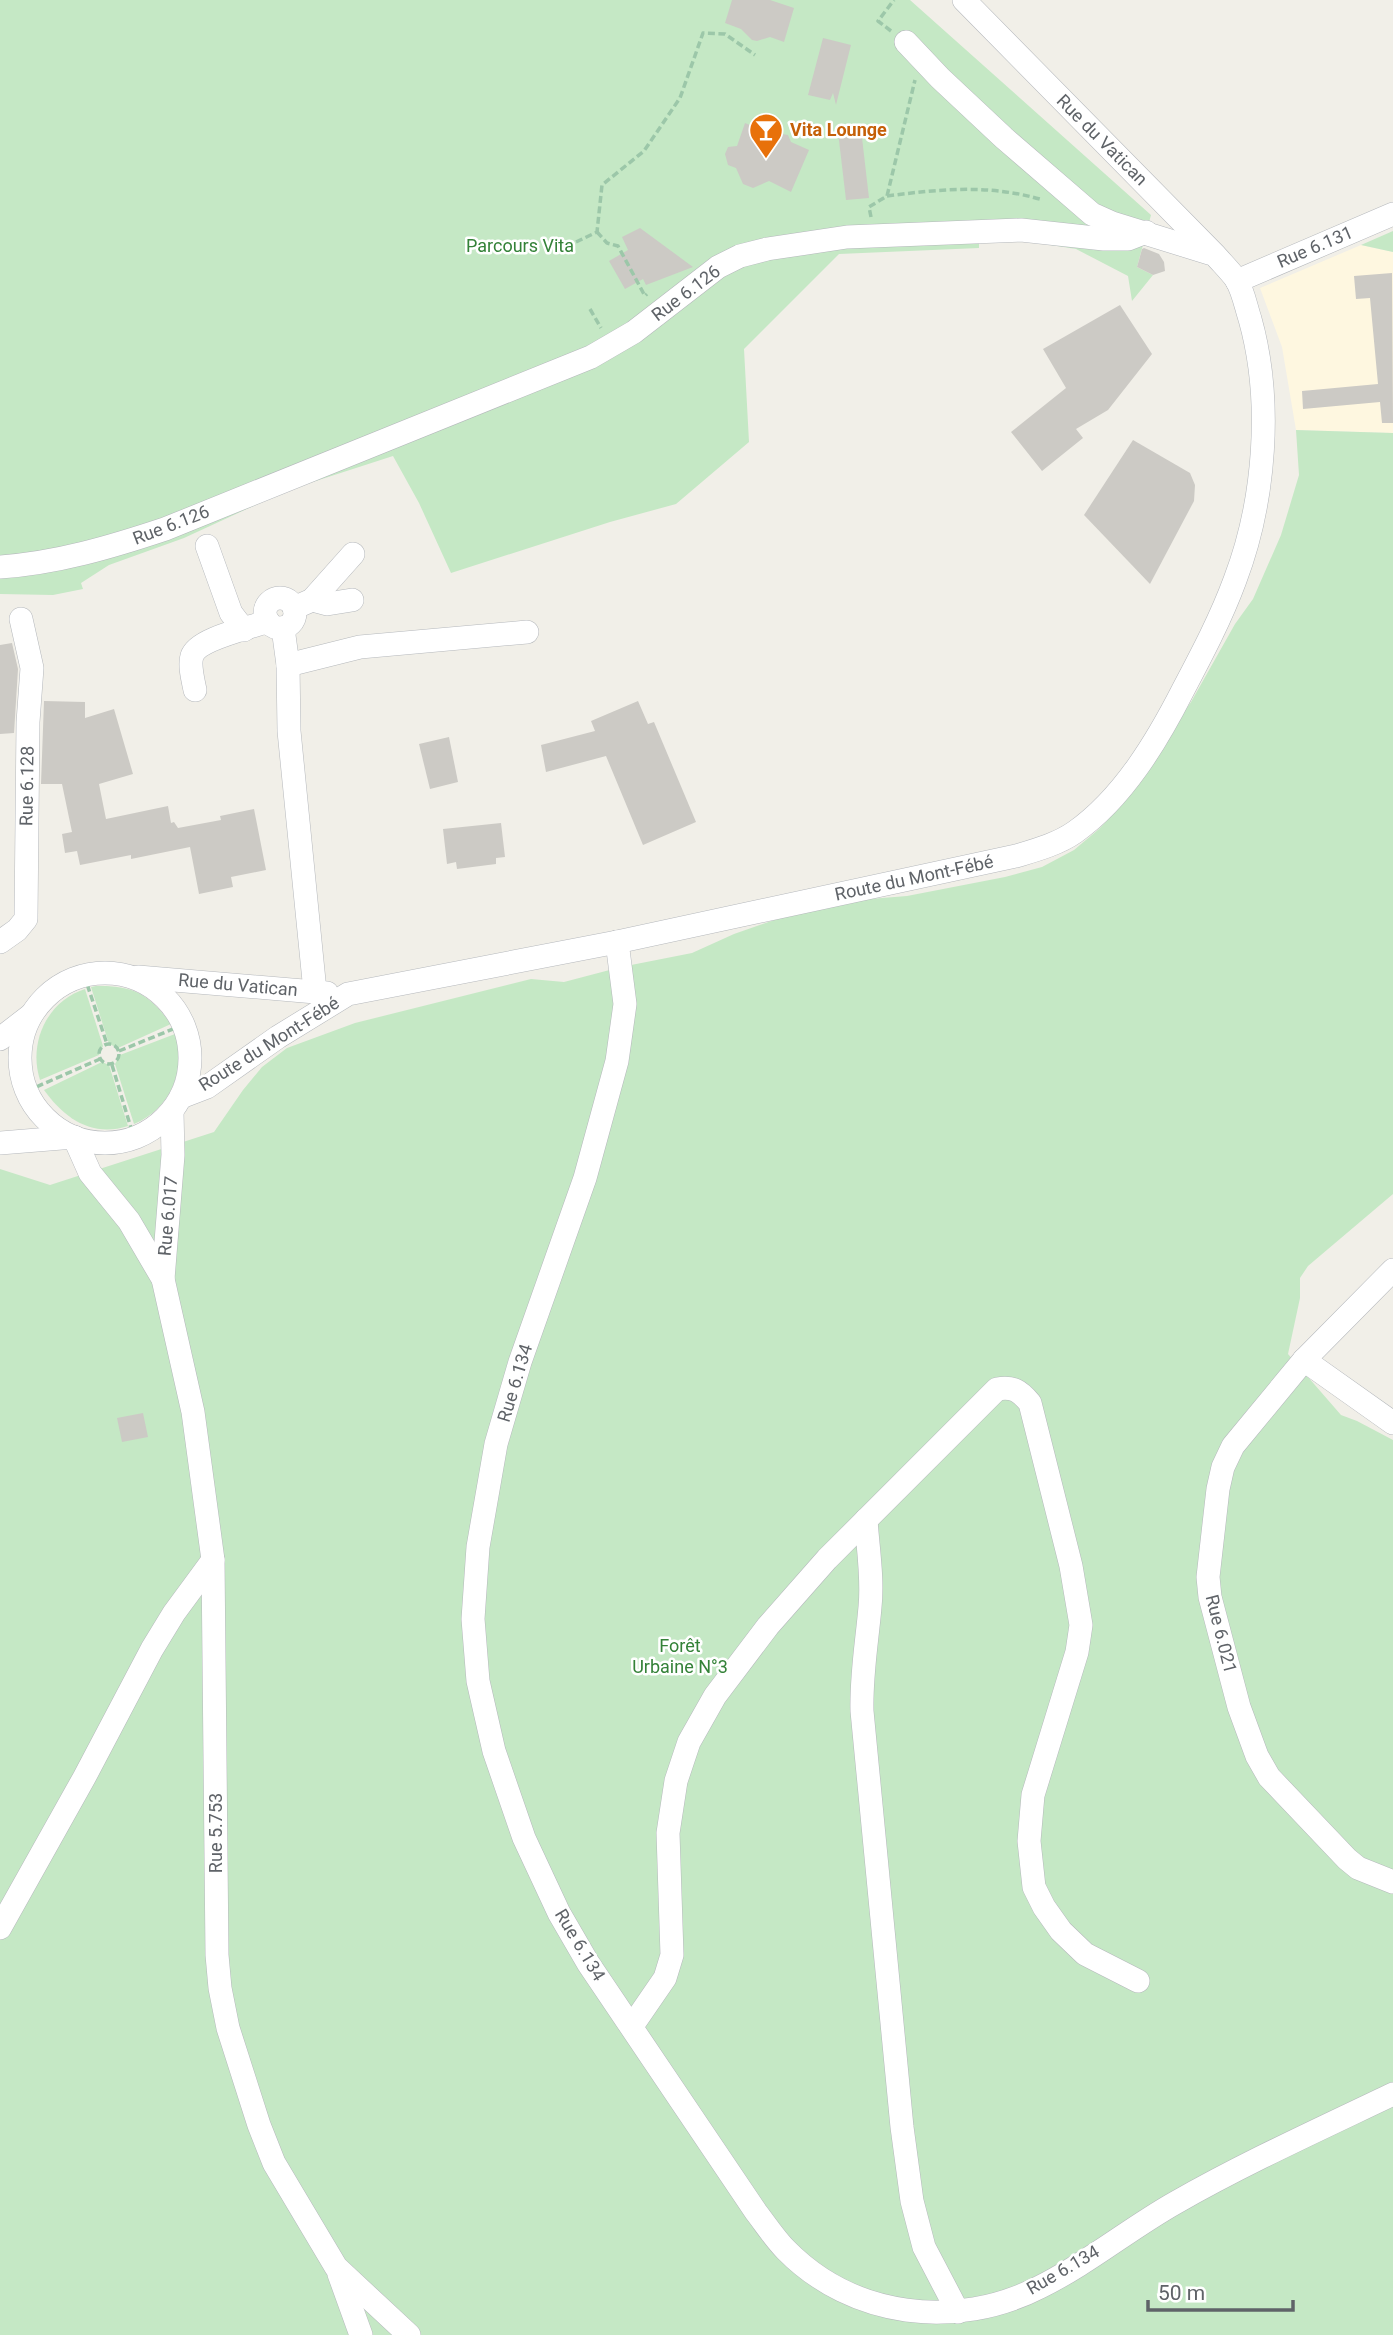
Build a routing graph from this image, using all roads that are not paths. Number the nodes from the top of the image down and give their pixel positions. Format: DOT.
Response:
graph roads {
  1 [pos="964,0"];
  2 [pos="914,49"];
  3 [pos="1393,214"];
  4 [pos="1146,232"];
  5 [pos="1216,255"];
  6 [pos="1237,281"];
  7 [pos="207,546"];
  8 [pos="353,554"];
  9 [pos="0,567"];
  10 [pos="352,600"];
  11 [pos="289,614"];
  12 [pos="21,619"];
  13 [pos="244,630"];
  14 [pos="527,632"];
  15 [pos="288,665"];
  16 [pos="195,690"];
  17 [pos="617,942"];
  18 [pos="0,943"];
  19 [pos="128,976"];
  20 [pos="315,992"];
  21 [pos="348,994"];
  22 [pos="31,1015"];
  23 [pos="0,1039"];
  24 [pos="176,1104"];
  25 [pos="74,1138"];
  26 [pos="0,1143"];
  27 [pos="1393,1270"];
  28 [pos="163,1279"];
  29 [pos="1309,1356"];
  30 [pos="1393,1423"];
  31 [pos="866,1520"];
  32 [pos="213,1560"];
  33 [pos="1393,1882"];
  34 [pos="0,1928"];
  35 [pos="1138,1981"];
  36 [pos="632,2026"];
  37 [pos="1393,2094"];
  38 [pos="336,2267"];
  39 [pos="958,2312"];
  40 [pos="362,2335"];
  41 [pos="409,2335"];
  1 -- 5 [label="street, Rue du Vatican"];
  2 -- 4 [label="street"];
  3 -- 6 [label="street, Rue 6.131"];
  4 -- 5 [label="street"];
  4 -- 9 [label="street, Rue 6.126"];
  5 -- 6 [label="street, Rue du Vatican"];
  6 -- 17 [label="street, Route du Mont-Fébé"];
  7 -- 13 [label="street"];
  8 -- 11 [label="street"];
  10 -- 11 [label="street"];
  11 -- 13 [label="street"];
  11 -- 15 [label="street"];
  12 -- 18 [label="street, Rue 6.128"];
  13 -- 16 [label="street"];
  14 -- 15 [label="street"];
  15 -- 20 [label="street"];
  17 -- 21 [label="street, Route du Mont-Fébé"];
  17 -- 36 [label="street, Rue 6.134"];
  19 -- 20 [label="street, Rue du Vatican"];
  19 -- 22 [label="street, Rue 6.017"];
  19 -- 24 [label="street, Rue 6.017"];
  20 -- 21 [label="street, Rue du Vatican"];
  21 -- 24 [label="street, Route du Mont-Fébé"];
  22 -- 23 [label="street"];
  22 -- 25 [label="street, Rue 6.017"];
  24 -- 25 [label="street, Rue 6.017"];
  24 -- 28 [label="street, Rue 6.017"];
  25 -- 26 [label="street"];
  25 -- 28 [label="street, Rue 6.017"];
  27 -- 29 [label="street, Rue 6.021"];
  28 -- 32 [label="street, Rue 5.753"];
  29 -- 30 [label="street"];
  29 -- 33 [label="street, Rue 6.021"];
  31 -- 35 [label="street"];
  31 -- 36 [label="street"];
  31 -- 39 [label="street"];
  32 -- 34 [label="street"];
  32 -- 38 [label="street, Rue 5.753"];
  36 -- 39 [label="street, Rue 6.134"];
  37 -- 39 [label="street, Rue 6.134"];
  38 -- 40 [label="street"];
  38 -- 41 [label="street, Rue 5.753"];
}
